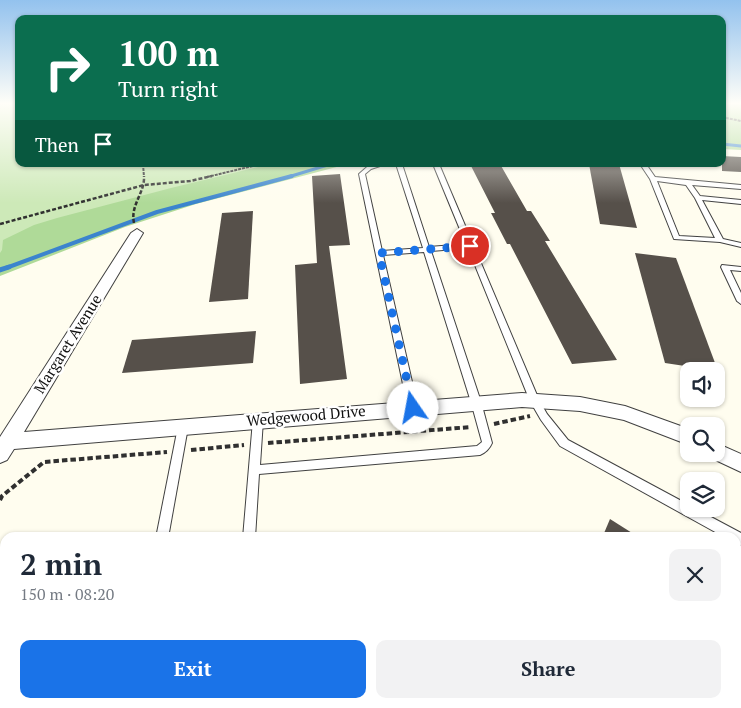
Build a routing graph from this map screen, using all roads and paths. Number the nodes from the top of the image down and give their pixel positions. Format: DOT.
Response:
graph roads {
  1 [pos="143,167"];
  2 [pos="248,167"];
  3 [pos="372,167"];
  4 [pos="400,167"];
  5 [pos="437,167"];
  6 [pos="645,167"];
  7 [pos="653,179"];
  8 [pos="688,182"];
  9 [pos="144,185"];
  10 [pos="741,188"];
  11 [pos="698,198"];
  12 [pos="741,202"];
  13 [pos="131,215"];
  14 [pos="0,224"];
  15 [pos="137,233"];
  16 [pos="720,240"];
  17 [pos="741,245"];
  18 [pos="470,246"];
  19 [pos="426,250"];
  20 [pos="379,253"];
  21 [pos="741,269"];
  22 [pos="741,301"];
  23 [pos="476,402"];
  24 [pos="413,408"];
  25 [pos="539,409"];
  26 [pos="258,420"];
  27 [pos="483,426"];
  28 [pos="183,427"];
  29 [pos="680,434"];
  30 [pos="257,444"];
  31 [pos="4,448"];
  32 [pos="179,451"];
  33 [pos="725,455"];
  34 [pos="741,463"];
  35 [pos="255,470"];
  36 [pos="0,500"];
  37 [pos="163,532"];
  38 [pos="250,532"];
  39 [pos="728,532"];
  1 -- 9 [label="path"];
  2 -- 9 [label="path"];
  3 -- 20 [label="lane"];
  4 -- 19 [label="lane"];
  5 -- 18 [label="lane"];
  6 -- 7 [label="lane"];
  7 -- 8 [label="lane"];
  7 -- 16 [label="lane"];
  8 -- 10 [label="lane"];
  8 -- 11 [label="lane"];
  9 -- 13 [label="path"];
  9 -- 14 [label="path"];
  11 -- 12 [label="lane"];
  11 -- 16 [label="lane"];
  15 -- 31 [label="street, Margaret Avenue"];
  16 -- 17 [label="lane"];
  18 -- 19 [label="lane"];
  18 -- 25 [label="lane"];
  19 -- 20 [label="lane"];
  19 -- 23 [label="lane"];
  20 -- 24 [label="lane"];
  21 -- 22 [label="lane"];
  23 -- 24 [label="street, Wedgewood Drive"];
  23 -- 25 [label="street, Wedgewood Drive"];
  23 -- 27 [label="lane"];
  24 -- 26 [label="street, Wedgewood Drive"];
  25 -- 27 [label="path"];
  25 -- 29 [label="street, Wedgewood Drive"];
  25 -- 39 [label="lane"];
  26 -- 28 [label="street, Wedgewood Drive"];
  26 -- 30 [label="lane"];
  27 -- 30 [label="path"];
  27 -- 35 [label="lane"];
  28 -- 31 [label="street, Wedgewood Drive"];
  28 -- 32 [label="lane"];
  30 -- 32 [label="path"];
  30 -- 35 [label="lane"];
  32 -- 36 [label="path"];
  32 -- 37 [label="lane"];
  33 -- 34 [label="street"];
  35 -- 38 [label="lane"];
}
